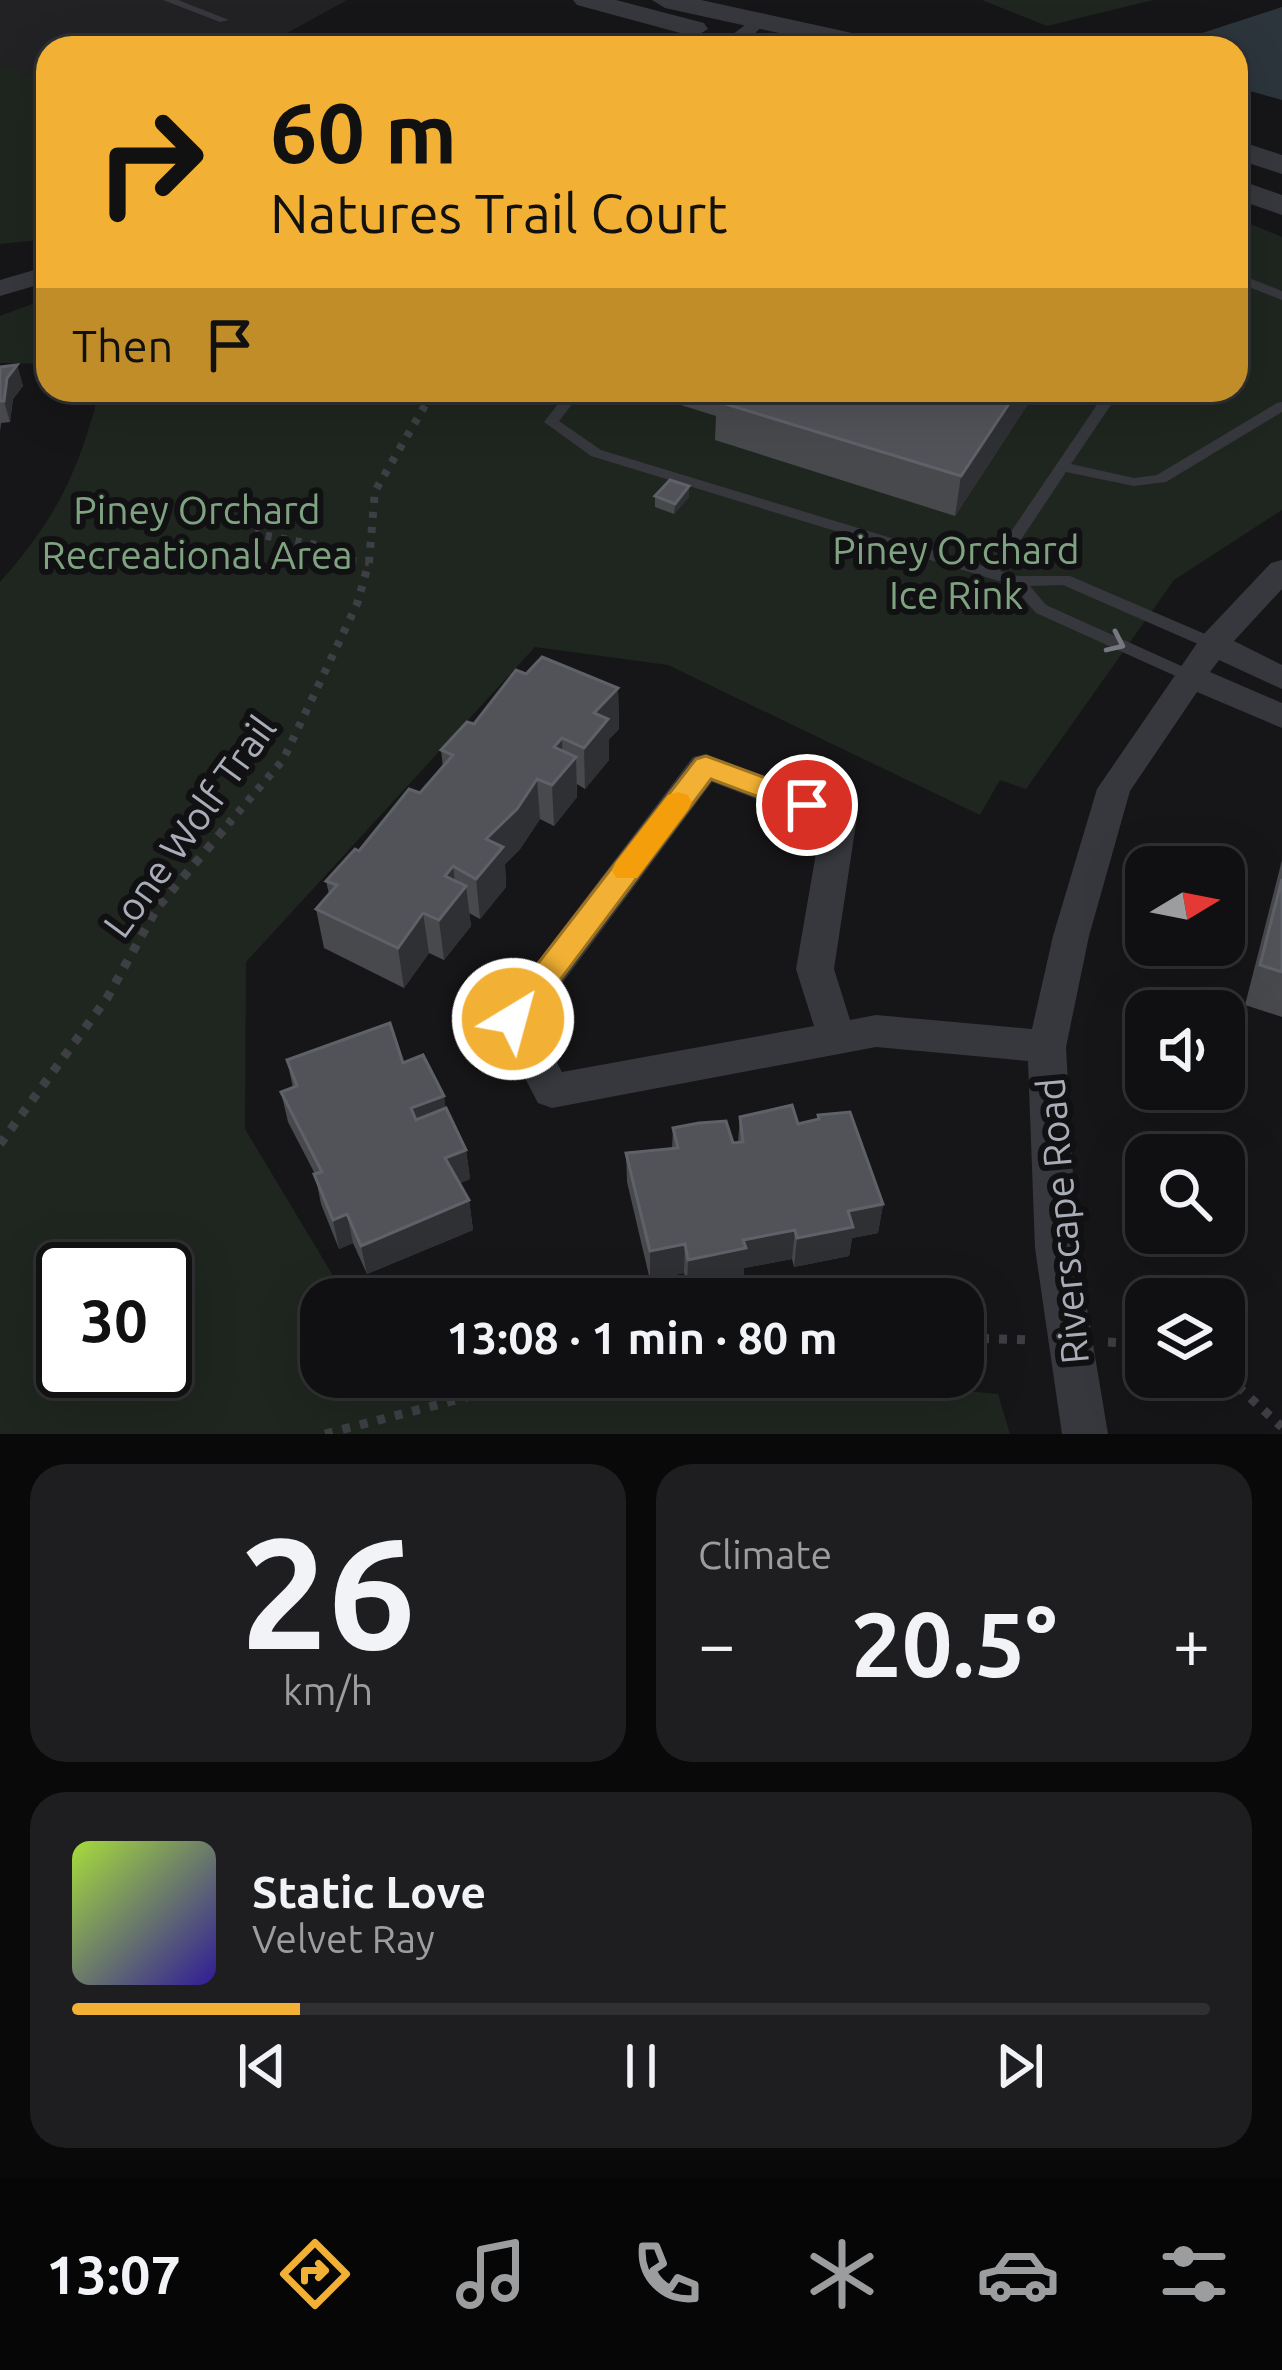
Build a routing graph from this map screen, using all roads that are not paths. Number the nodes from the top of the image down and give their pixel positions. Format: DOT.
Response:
graph roads {
  1 [pos="168,0"];
  2 [pos="586,0"];
  3 [pos="665,0"];
  4 [pos="224,20"];
  5 [pos="762,34"];
  6 [pos="705,36"];
  7 [pos="1248,153"];
  8 [pos="1282,164"];
  9 [pos="1248,193"];
  10 [pos="1282,206"];
  11 [pos="36,278"];
  12 [pos="1248,283"];
  13 [pos="0,288"];
  14 [pos="1282,296"];
  15 [pos="567,402"];
  16 [pos="1106,402"];
  17 [pos="1282,406"];
  18 [pos="1063,467"];
  19 [pos="1282,570"];
  20 [pos="991,572"];
  21 [pos="1017,580"];
  22 [pos="1214,644"];
  23 [pos="1191,677"];
  24 [pos="1282,678"];
  25 [pos="1282,716"];
  26 [pos="837,1038"];
  27 [pos="1047,1047"];
  28 [pos="1085,1434"];
  1 -- 4 [label="lane"];
  2 -- 6 [label="street"];
  3 -- 5 [label="street"];
  7 -- 8 [label="street"];
  9 -- 10 [label="street"];
  11 -- 13 [label="street"];
  12 -- 14 [label="lane"];
  15 -- 20 [label="lane"];
  16 -- 18 [label="lane"];
  17 -- 18 [label="lane"];
  18 -- 20 [label="lane"];
  19 -- 22 [label="street, Riverscape Road"];
  20 -- 21 [label="lane"];
  21 -- 22 [label="lane"];
  21 -- 23 [label="lane, one-way"];
  22 -- 23 [label="street, Riverscape Road"];
  22 -- 24 [label="street"];
  23 -- 25 [label="street"];
  23 -- 27 [label="street, Riverscape Road"];
  26 -- 26 [label="street"];
  26 -- 27 [label="street"];
  27 -- 28 [label="street, Riverscape Road"];
}
